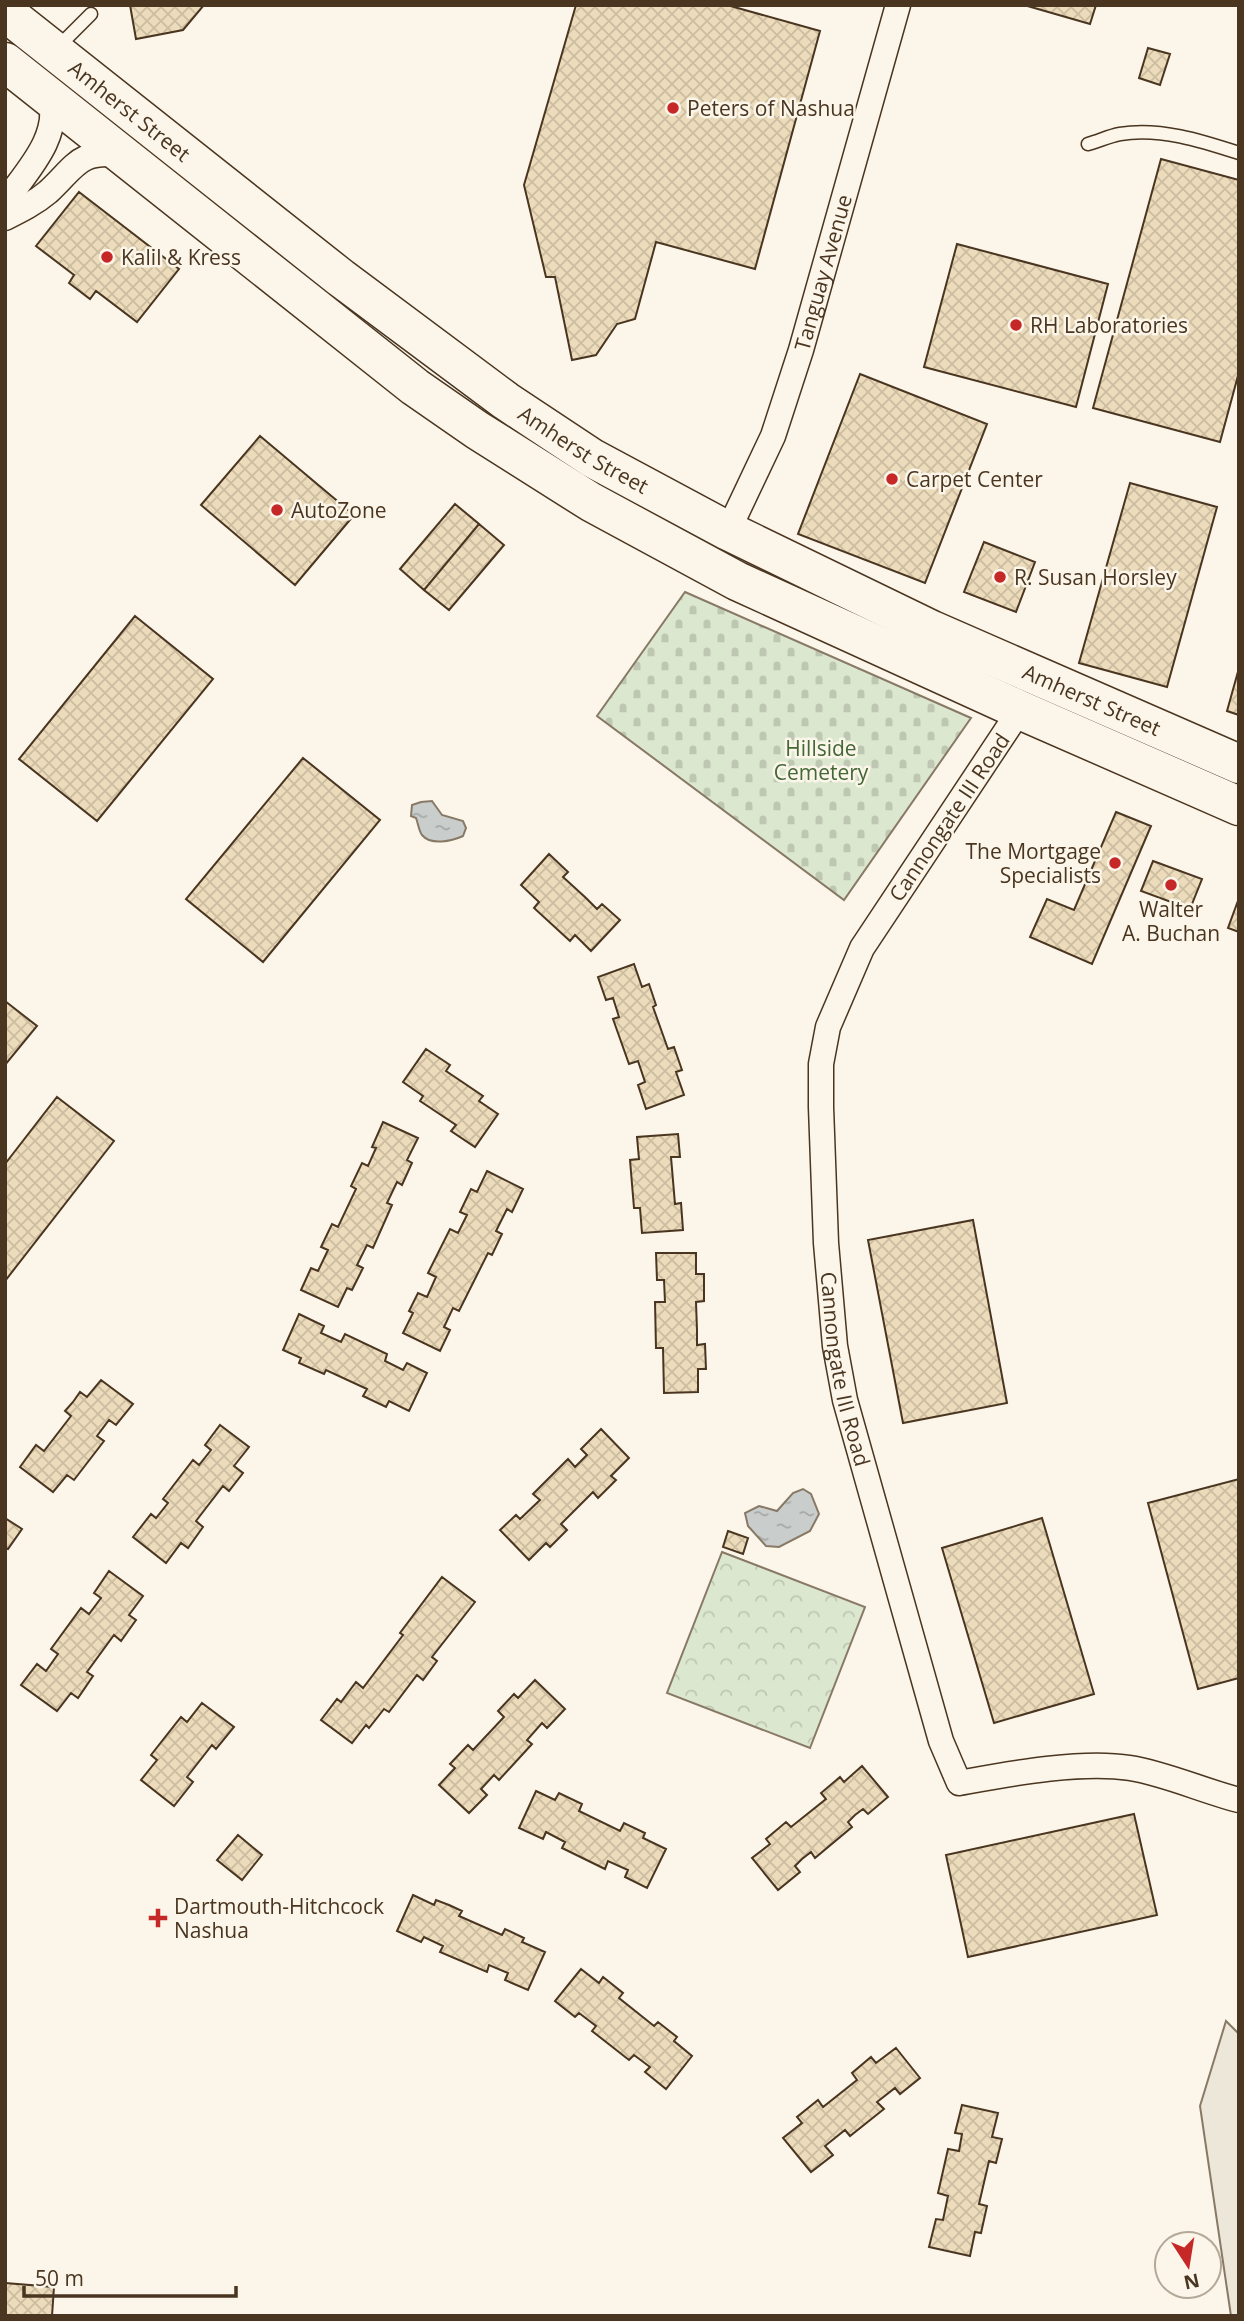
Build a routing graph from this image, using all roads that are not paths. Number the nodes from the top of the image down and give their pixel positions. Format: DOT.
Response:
graph roads {
  1 [pos="898,5"];
  2 [pos="5,12"];
  3 [pos="91,14"];
  4 [pos="54,51"];
  5 [pos="5,62"];
  6 [pos="50,97"];
  7 [pos="1088,144"];
  8 [pos="1239,153"];
  9 [pos="122,155"];
  10 [pos="5,202"];
  11 [pos="5,218"];
  12 [pos="728,531"];
  13 [pos="1020,710"];
  14 [pos="1239,764"];
  15 [pos="1239,806"];
  16 [pos="1239,1800"];
  1 -- 12 [label="street, Tanguay Avenue"];
  2 -- 4 [label="highway, Amherst Street"];
  3 -- 4 [label="lane"];
  4 -- 12 [label="highway, Amherst Street"];
  5 -- 6 [label="highway, Amherst Street"];
  6 -- 9 [label="highway, Amherst Street"];
  6 -- 10 [label="street"];
  7 -- 8 [label="lane"];
  9 -- 11 [label="street"];
  9 -- 13 [label="highway, Amherst Street"];
  12 -- 14 [label="highway, Amherst Street"];
  13 -- 15 [label="highway, Amherst Street"];
  13 -- 16 [label="street, Cannongate III Road"];
}
